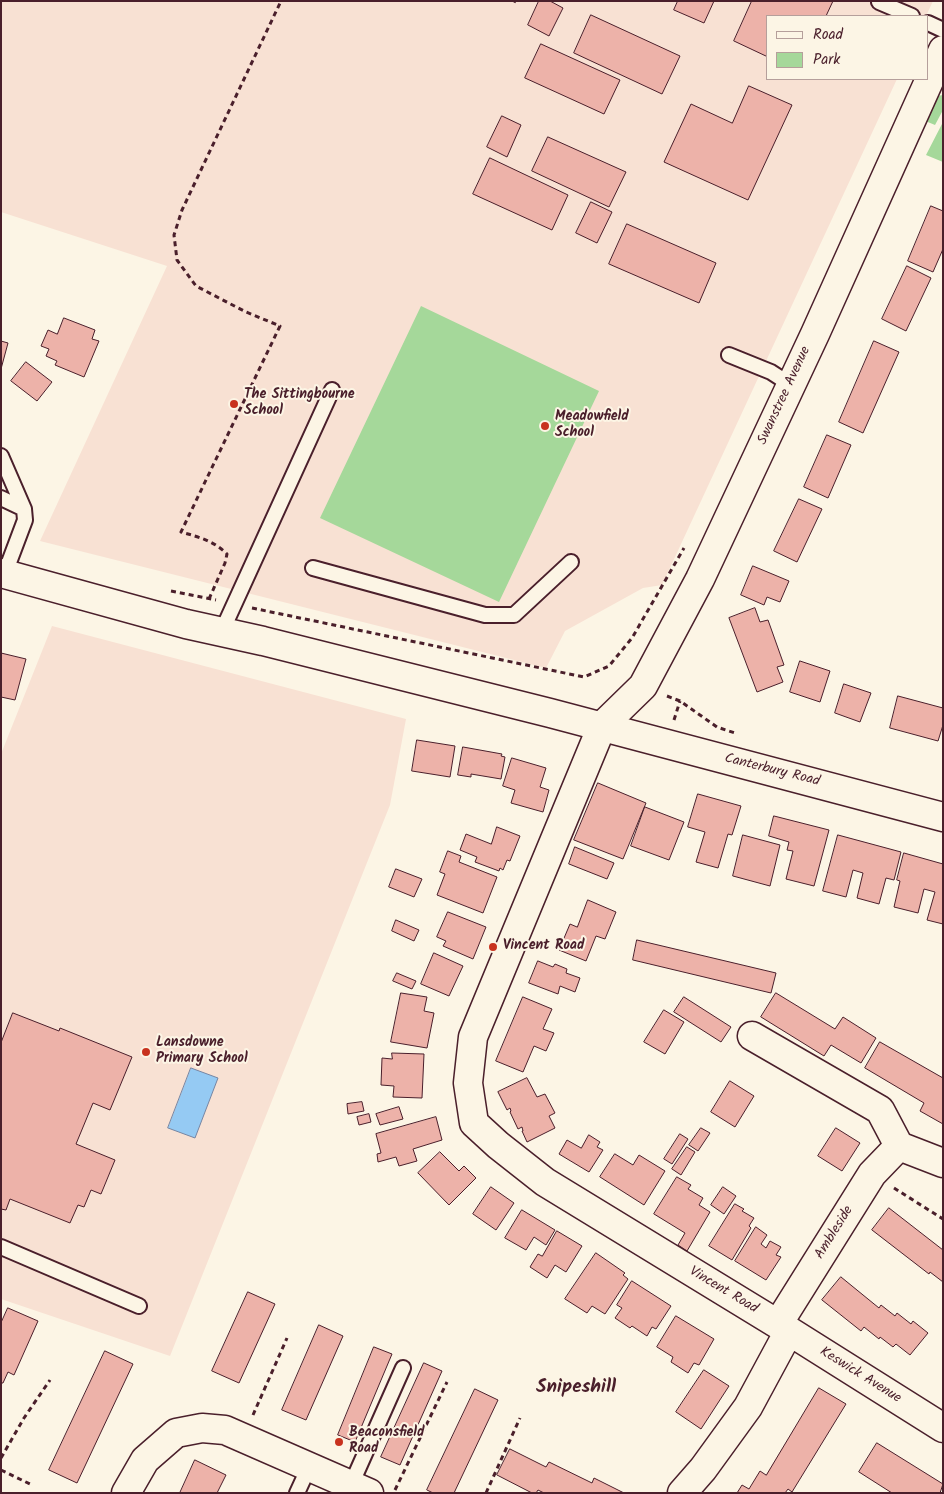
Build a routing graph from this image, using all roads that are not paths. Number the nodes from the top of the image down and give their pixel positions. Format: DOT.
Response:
graph roads {
  1 [pos="879,2"];
  2 [pos="910,15"];
  3 [pos="929,23"];
  4 [pos="943,30"];
  5 [pos="939,68"];
  6 [pos="729,355"];
  7 [pos="791,385"];
  8 [pos="332,390"];
  9 [pos="1,456"];
  10 [pos="1,498"];
  11 [pos="24,509"];
  12 [pos="571,562"];
  13 [pos="313,568"];
  14 [pos="3,573"];
  15 [pos="222,631"];
  16 [pos="602,726"];
  17 [pos="943,817"];
  18 [pos="752,1036"];
  19 [pos="899,1146"];
  20 [pos="943,1163"];
  21 [pos="1,1248"];
  22 [pos="139,1306"];
  23 [pos="783,1327"];
  24 [pos="403,1368"];
  25 [pos="943,1428"];
  26 [pos="309,1467"];
  27 [pos="360,1489"];
  28 [pos="126,1493"];
  29 [pos="297,1493"];
  30 [pos="682,1493"];
  1 -- 2 [label="lane"];
  3 -- 4 [label="lane"];
  5 -- 7 [label="street, Swanstree Avenue"];
  6 -- 7 [label="lane"];
  7 -- 16 [label="street, Swanstree Avenue"];
  8 -- 15 [label="lane"];
  9 -- 11 [label="lane"];
  10 -- 11 [label="lane"];
  11 -- 14 [label="lane"];
  12 -- 13 [label="lane"];
  14 -- 15 [label="street, Canterbury Road"];
  15 -- 16 [label="street, Canterbury Road"];
  16 -- 17 [label="street, Canterbury Road"];
  16 -- 23 [label="street, Vincent Road"];
  18 -- 19 [label="street"];
  19 -- 20 [label="street"];
  19 -- 23 [label="street, Ambleside"];
  21 -- 22 [label="lane"];
  23 -- 25 [label="street, Keswick Avenue"];
  23 -- 30 [label="street"];
  24 -- 27 [label="lane"];
  26 -- 27 [label="street"];
  26 -- 28 [label="street"];
  26 -- 29 [label="lane"];
}
